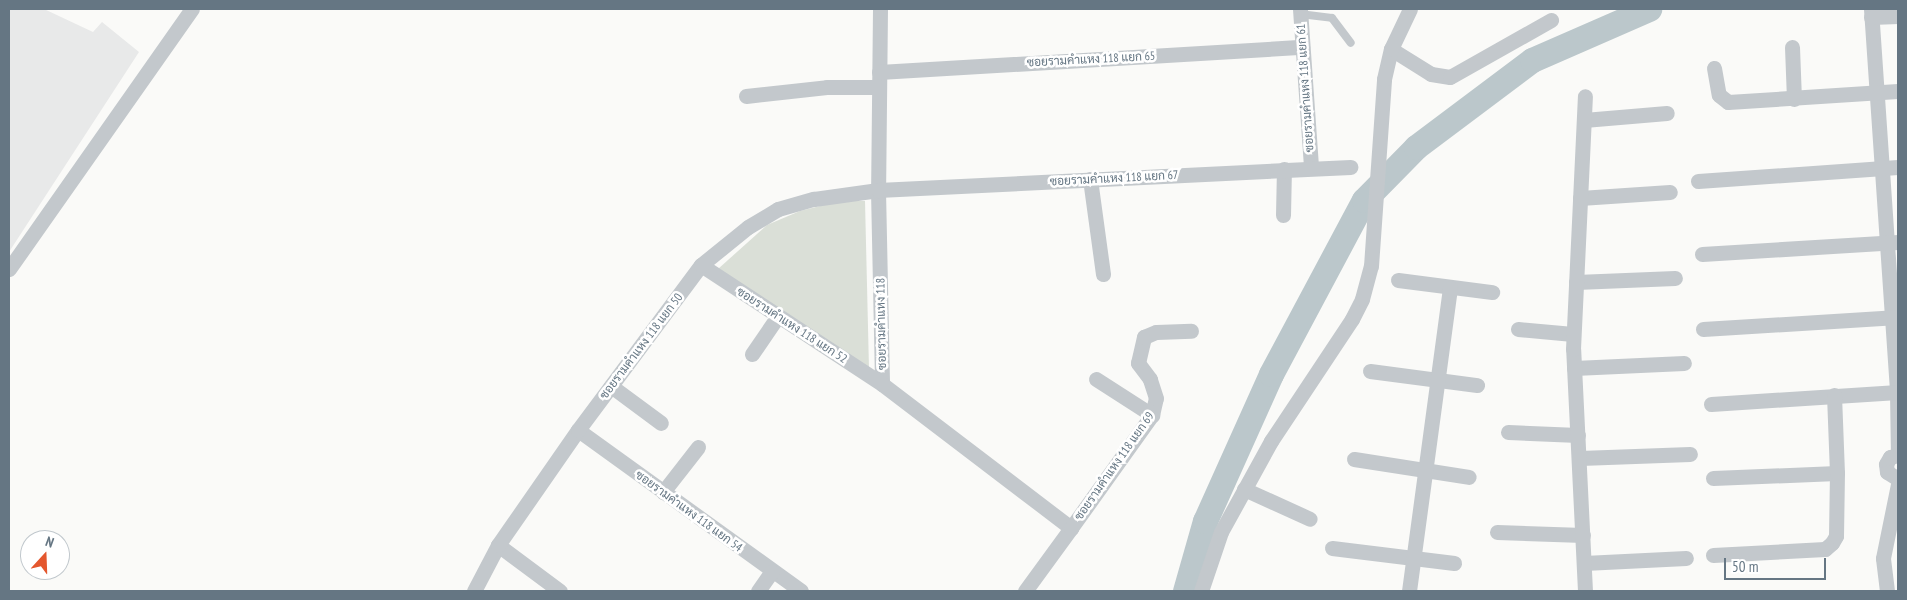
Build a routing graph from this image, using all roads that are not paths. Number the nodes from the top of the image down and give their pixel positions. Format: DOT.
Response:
graph roads {
  1 [pos="192,9"];
  2 [pos="880,9"];
  3 [pos="1410,9"];
  4 [pos="1300,11"];
  5 [pos="1871,13"];
  6 [pos="1898,16"];
  7 [pos="1551,20"];
  8 [pos="1351,43"];
  9 [pos="1302,47"];
  10 [pos="1792,47"];
  11 [pos="1391,49"];
  12 [pos="1714,68"];
  13 [pos="880,72"];
  14 [pos="879,87"];
  15 [pos="1898,91"];
  16 [pos="1876,93"];
  17 [pos="746,96"];
  18 [pos="1585,96"];
  19 [pos="1794,99"];
  20 [pos="1667,113"];
  21 [pos="1584,120"];
  22 [pos="1350,166"];
  23 [pos="1310,167"];
  24 [pos="1898,167"];
  25 [pos="1882,168"];
  26 [pos="1284,169"];
  27 [pos="1090,179"];
  28 [pos="1698,180"];
  29 [pos="878,190"];
  30 [pos="1670,192"];
  31 [pos="1580,198"];
  32 [pos="1283,215"];
  33 [pos="1892,243"];
  34 [pos="1702,254"];
  35 [pos="11,260"];
  36 [pos="702,265"];
  37 [pos="1103,274"];
  38 [pos="1676,278"];
  39 [pos="1398,280"];
  40 [pos="1576,282"];
  41 [pos="1450,288"];
  42 [pos="1492,292"];
  43 [pos="778,316"];
  44 [pos="1895,317"];
  45 [pos="1702,328"];
  46 [pos="1518,329"];
  47 [pos="1191,331"];
  48 [pos="1573,334"];
  49 [pos="752,354"];
  50 [pos="1684,363"];
  51 [pos="1574,368"];
  52 [pos="1370,371"];
  53 [pos="1096,379"];
  54 [pos="1437,379"];
  55 [pos="882,384"];
  56 [pos="1477,385"];
  57 [pos="611,386"];
  58 [pos="1898,392"];
  59 [pos="1834,395"];
  60 [pos="1711,404"];
  61 [pos="1152,415"];
  62 [pos="661,423"];
  63 [pos="578,430"];
  64 [pos="1508,432"];
  65 [pos="1578,434"];
  66 [pos="698,446"];
  67 [pos="1690,454"];
  68 [pos="1898,455"];
  69 [pos="1580,458"];
  70 [pos="1354,459"];
  71 [pos="1425,470"];
  72 [pos="1837,473"];
  73 [pos="1469,477"];
  74 [pos="1713,478"];
  75 [pos="1898,479"];
  76 [pos="1898,484"];
  77 [pos="1244,489"];
  78 [pos="663,492"];
  79 [pos="1310,519"];
  80 [pos="1071,528"];
  81 [pos="1497,532"];
  82 [pos="1583,535"];
  83 [pos="1893,539"];
  84 [pos="498,545"];
  85 [pos="1332,548"];
  86 [pos="1713,555"];
  87 [pos="1413,558"];
  88 [pos="1686,558"];
  89 [pos="1454,563"];
  90 [pos="1584,563"];
  91 [pos="772,571"];
  92 [pos="474,591"];
  93 [pos="560,591"];
  94 [pos="758,591"];
  95 [pos="800,591"];
  96 [pos="1025,591"];
  97 [pos="1201,591"];
  98 [pos="1409,591"];
  99 [pos="1585,591"];
  100 [pos="1887,591"];
  1 -- 35 [label="street"];
  2 -- 13 [label="street, ซอยรามคำแหง 118"];
  3 -- 11 [label="street"];
  4 -- 8 [label="lane"];
  4 -- 9 [label="street, ซอยรามคำแหง 118 แยก 61"];
  5 -- 6 [label="street"];
  5 -- 16 [label="street"];
  7 -- 11 [label="street"];
  9 -- 13 [label="street, ซอยรามคำแหง 118 แยก 65"];
  9 -- 23 [label="street, ซอยรามคำแหง 118 แยก 61"];
  10 -- 19 [label="street"];
  11 -- 77 [label="street"];
  12 -- 19 [label="street"];
  13 -- 14 [label="street, ซอยรามคำแหง 118"];
  14 -- 17 [label="street"];
  14 -- 29 [label="street, ซอยรามคำแหง 118"];
  15 -- 16 [label="street"];
  16 -- 19 [label="street"];
  16 -- 25 [label="street"];
  18 -- 21 [label="street"];
  20 -- 21 [label="street"];
  21 -- 31 [label="street"];
  22 -- 23 [label="street, ซอยรามคำแหง 118 แยก 67"];
  23 -- 26 [label="street, ซอยรามคำแหง 118 แยก 67"];
  24 -- 25 [label="street"];
  25 -- 28 [label="street"];
  25 -- 33 [label="street"];
  26 -- 27 [label="street, ซอยรามคำแหง 118 แยก 67"];
  26 -- 32 [label="street"];
  27 -- 29 [label="street, ซอยรามคำแหง 118 แยก 67"];
  27 -- 37 [label="street"];
  29 -- 36 [label="street, ซอยรามคำแหง 118 แยก 50"];
  29 -- 55 [label="street, ซอยรามคำแหง 118"];
  30 -- 31 [label="street"];
  31 -- 40 [label="street"];
  33 -- 34 [label="street"];
  33 -- 44 [label="street"];
  36 -- 43 [label="street, ซอยรามคำแหง 118 แยก 52"];
  36 -- 57 [label="street, ซอยรามคำแหง 118 แยก 50"];
  38 -- 40 [label="street"];
  39 -- 41 [label="street"];
  40 -- 48 [label="street"];
  41 -- 42 [label="street"];
  41 -- 54 [label="street"];
  43 -- 49 [label="street"];
  43 -- 55 [label="street, ซอยรามคำแหง 118 แยก 52"];
  44 -- 45 [label="street"];
  44 -- 58 [label="street"];
  46 -- 48 [label="street"];
  47 -- 61 [label="street, ซอยรามคำแหง 118 แยก 69"];
  48 -- 51 [label="street"];
  50 -- 51 [label="street"];
  51 -- 65 [label="street"];
  52 -- 54 [label="street"];
  53 -- 61 [label="street"];
  54 -- 56 [label="street"];
  54 -- 71 [label="street"];
  55 -- 80 [label="street, ซอยรามคำแหง 118"];
  57 -- 62 [label="street"];
  57 -- 63 [label="street, ซอยรามคำแหง 118 แยก 50"];
  58 -- 59 [label="street"];
  58 -- 68 [label="street"];
  59 -- 60 [label="street"];
  59 -- 72 [label="street"];
  61 -- 80 [label="street, ซอยรามคำแหง 118 แยก 69"];
  63 -- 78 [label="street, ซอยรามคำแหง 118 แยก 54"];
  63 -- 84 [label="street, ซอยรามคำแหง 118 แยก 50"];
  64 -- 65 [label="street"];
  65 -- 69 [label="street"];
  66 -- 78 [label="street"];
  67 -- 69 [label="street"];
  68 -- 75 [label="street"];
  69 -- 82 [label="street"];
  70 -- 71 [label="street"];
  71 -- 73 [label="street"];
  71 -- 87 [label="street"];
  72 -- 74 [label="street"];
  72 -- 86 [label="street"];
  76 -- 83 [label="street"];
  77 -- 79 [label="street"];
  77 -- 97 [label="street"];
  78 -- 91 [label="street, ซอยรามคำแหง 118 แยก 54"];
  80 -- 96 [label="street"];
  81 -- 82 [label="street"];
  82 -- 90 [label="street"];
  83 -- 100 [label="street"];
  84 -- 92 [label="street, ซอยรามคำแหง 118 แยก 50"];
  84 -- 93 [label="street"];
  85 -- 87 [label="street"];
  87 -- 89 [label="street"];
  87 -- 98 [label="street"];
  88 -- 90 [label="street"];
  90 -- 99 [label="street"];
  91 -- 94 [label="street"];
  91 -- 95 [label="street, ซอยรามคำแหง 118 แยก 54"];
}
